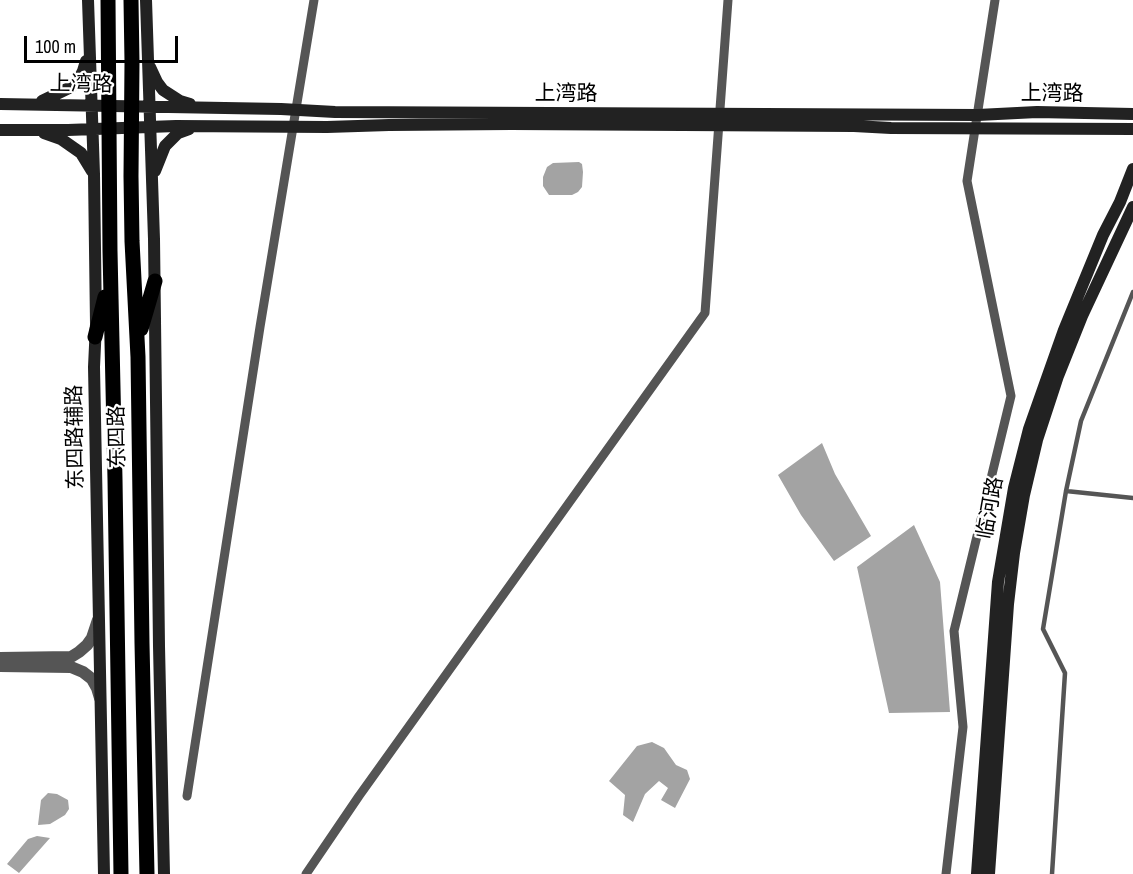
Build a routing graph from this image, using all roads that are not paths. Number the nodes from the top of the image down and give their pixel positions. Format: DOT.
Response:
graph roads {
  1 [pos="88,0"];
  2 [pos="108,0"];
  3 [pos="131,0"];
  4 [pos="146,0"];
  5 [pos="314,0"];
  6 [pos="728,0"];
  7 [pos="995,0"];
  8 [pos="131,16"];
  9 [pos="89,45"];
  10 [pos="148,63"];
  11 [pos="0,104"];
  12 [pos="29,104"];
  13 [pos="91,105"];
  14 [pos="109,105"];
  15 [pos="132,106"];
  16 [pos="150,107"];
  17 [pos="209,108"];
  18 [pos="296,110"];
  19 [pos="1133,114"];
  20 [pos="978,115"];
  21 [pos="720,119"];
  22 [pos="198,126"];
  23 [pos="150,127"];
  24 [pos="293,127"];
  25 [pos="131,128"];
  26 [pos="976,128"];
  27 [pos="92,129"];
  28 [pos="109,129"];
  29 [pos="1133,129"];
  30 [pos="0,130"];
  31 [pos="28,130"];
  32 [pos="1133,169"];
  33 [pos="94,174"];
  34 [pos="153,184"];
  35 [pos="1133,207"];
  36 [pos="109,215"];
  37 [pos="1130,222"];
  38 [pos="111,277"];
  39 [pos="155,281"];
  40 [pos="1133,292"];
  41 [pos="95,337"];
  42 [pos="138,340"];
  43 [pos="1066,491"];
  44 [pos="1133,498"];
  45 [pos="99,616"];
  46 [pos="0,658"];
  47 [pos="0,666"];
  48 [pos="101,700"];
  49 [pos="188,796"];
  50 [pos="104,874"];
  51 [pos="122,874"];
  52 [pos="147,874"];
  53 [pos="164,874"];
  54 [pos="306,874"];
  55 [pos="946,874"];
  56 [pos="977,874"];
  57 [pos="989,874"];
  58 [pos="1052,874"];
  1 -- 9 [label="main road, 东四路辅路"];
  2 -- 14 [label="main road, 东四路"];
  3 -- 8 [label="main road, 东四路"];
  4 -- 10 [label="main road"];
  5 -- 18 [label="street"];
  6 -- 21 [label="street"];
  7 -- 20 [label="street"];
  8 -- 10 [label="main road"];
  8 -- 15 [label="main road, 东四路"];
  9 -- 12 [label="main road"];
  9 -- 13 [label="main road, 东四路辅路"];
  10 -- 16 [label="main road"];
  10 -- 17 [label="main road"];
  11 -- 12 [label="main road, 上湾路"];
  12 -- 13 [label="main road, 上湾路"];
  13 -- 14 [label="main road, 上湾路"];
  13 -- 27 [label="main road, 东四路辅路"];
  14 -- 15 [label="main road, 上湾路"];
  14 -- 28 [label="main road, 东四路"];
  15 -- 16 [label="main road, 上湾路"];
  15 -- 25 [label="main road, 东四路"];
  16 -- 17 [label="main road, 上湾路"];
  16 -- 23 [label="main road"];
  17 -- 18 [label="main road, 上湾路"];
  18 -- 21 [label="main road, 上湾路"];
  18 -- 24 [label="street"];
  19 -- 20 [label="main road, 上湾路"];
  20 -- 21 [label="main road, 上湾路"];
  20 -- 26 [label="street"];
  21 -- 24 [label="main road, 上湾路"];
  21 -- 26 [label="main road, 上湾路"];
  21 -- 54 [label="street"];
  22 -- 23 [label="main road, 上湾路"];
  22 -- 24 [label="main road, 上湾路"];
  22 -- 34 [label="main road"];
  23 -- 25 [label="main road, 上湾路"];
  23 -- 34 [label="main road"];
  24 -- 49 [label="street"];
  25 -- 28 [label="main road, 上湾路"];
  25 -- 42 [label="main road, 东四路"];
  26 -- 29 [label="main road, 上湾路"];
  26 -- 55 [label="street"];
  27 -- 28 [label="main road, 上湾路"];
  27 -- 31 [label="main road, 上湾路"];
  27 -- 33 [label="main road, 东四路辅路"];
  28 -- 36 [label="main road, 东四路"];
  30 -- 31 [label="main road, 上湾路"];
  31 -- 33 [label="main road"];
  32 -- 56 [label="main road, 临河路"];
  33 -- 36 [label="main road"];
  33 -- 41 [label="main road, 东四路辅路"];
  34 -- 39 [label="main road"];
  35 -- 37 [label="main road, 临河路"];
  36 -- 38 [label="main road, 东四路"];
  37 -- 57 [label="main road, 临河路"];
  38 -- 41 [label="main road"];
  38 -- 51 [label="main road, 东四路"];
  39 -- 42 [label="main road"];
  39 -- 53 [label="main road"];
  40 -- 43 [label="lane"];
  41 -- 45 [label="main road, 东四路辅路"];
  42 -- 52 [label="main road, 东四路"];
  43 -- 44 [label="lane"];
  43 -- 58 [label="lane"];
  45 -- 46 [label="street"];
  45 -- 48 [label="main road, 东四路辅路"];
  47 -- 48 [label="street"];
  48 -- 50 [label="main road, 东四路辅路"];
}
